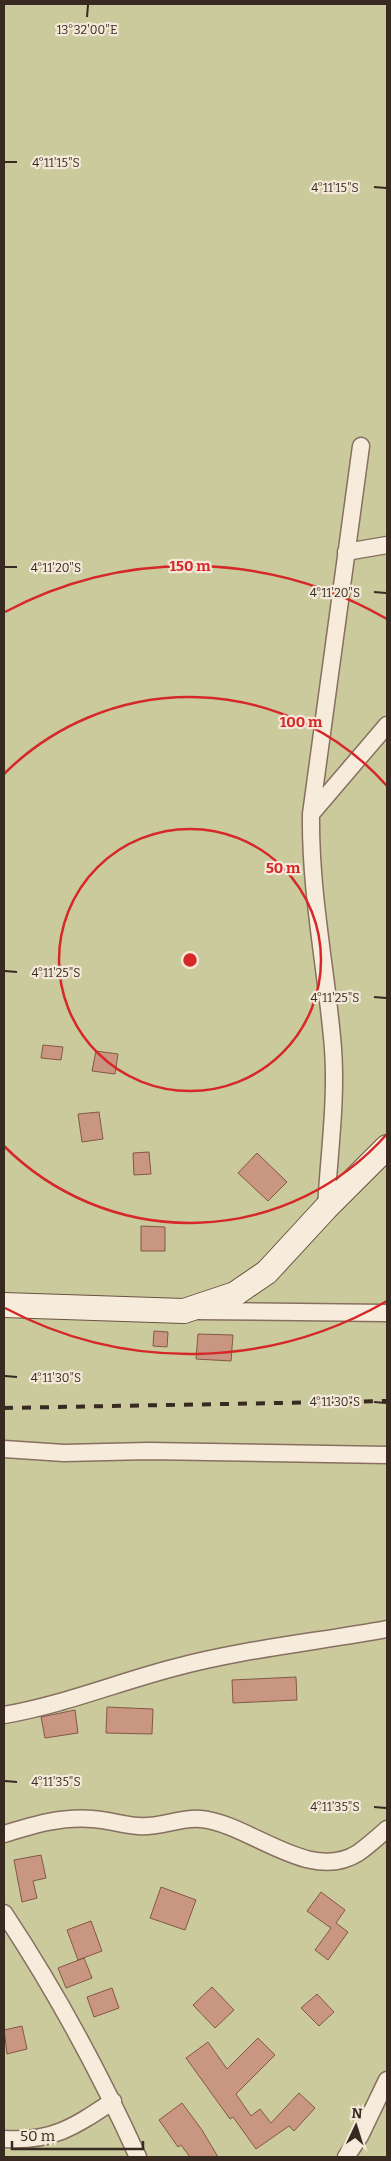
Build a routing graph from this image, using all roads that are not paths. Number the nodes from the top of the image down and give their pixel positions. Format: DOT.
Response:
graph roads {
  1 [pos="361,446"];
  2 [pos="387,545"];
  3 [pos="346,552"];
  4 [pos="387,725"];
  5 [pos="311,814"];
  6 [pos="387,1147"];
  7 [pos="326,1208"];
  8 [pos="4,1304"];
  9 [pos="184,1311"];
  10 [pos="387,1313"];
  11 [pos="4,1449"];
  12 [pos="387,1455"];
  13 [pos="387,1629"];
  14 [pos="4,1715"];
  15 [pos="387,1829"];
  16 [pos="4,1834"];
  17 [pos="4,1913"];
  18 [pos="387,2080"];
  19 [pos="113,2102"];
  20 [pos="4,2140"];
  21 [pos="138,2157"];
  22 [pos="346,2157"];
  1 -- 3 [label="street"];
  2 -- 3 [label="street"];
  3 -- 5 [label="street"];
  4 -- 5 [label="street"];
  5 -- 7 [label="street"];
  6 -- 7 [label="street"];
  7 -- 9 [label="street"];
  8 -- 9 [label="street"];
  9 -- 10 [label="street"];
  11 -- 12 [label="street"];
  13 -- 14 [label="street"];
  15 -- 16 [label="street"];
  17 -- 19 [label="street"];
  18 -- 22 [label="street"];
  19 -- 20 [label="street"];
  19 -- 21 [label="street"];
}
